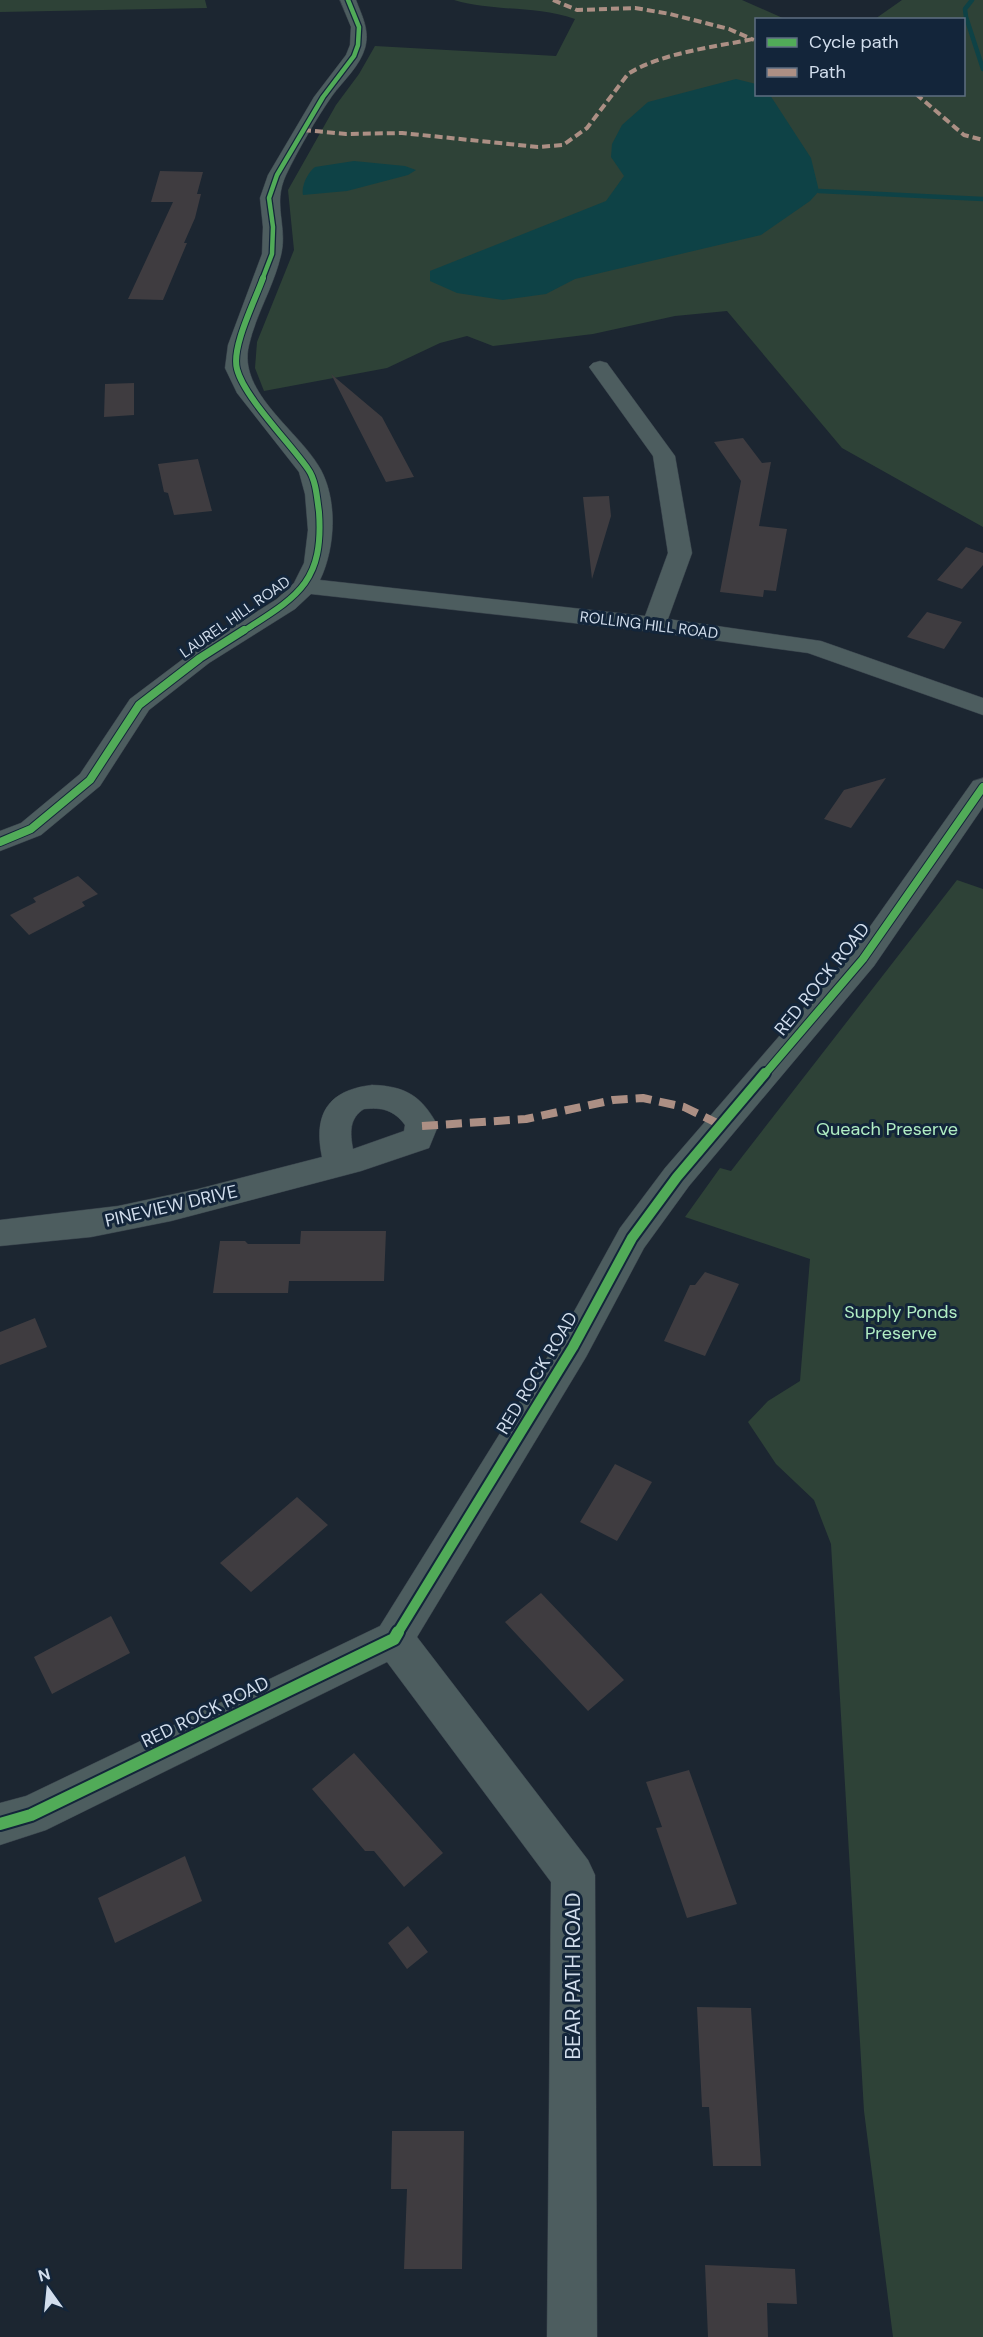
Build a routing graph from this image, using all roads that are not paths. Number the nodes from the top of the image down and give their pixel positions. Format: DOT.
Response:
graph roads {
  1 [pos="348,0"];
  2 [pos="600,367"];
  3 [pos="305,586"];
  4 [pos="654,625"];
  5 [pos="983,707"];
  6 [pos="983,787"];
  7 [pos="0,842"];
  8 [pos="340,1164"];
  9 [pos="0,1233"];
  10 [pos="394,1639"];
  11 [pos="0,1824"];
  12 [pos="572,2337"];
  1 -- 3 [label="street, LAUREL HILL ROAD"];
  2 -- 4 [label="street"];
  3 -- 4 [label="street, ROLLING HILL ROAD"];
  3 -- 7 [label="street, LAUREL HILL ROAD"];
  4 -- 5 [label="street, ROLLING HILL ROAD"];
  6 -- 10 [label="street, RED ROCK ROAD"];
  8 -- 9 [label="street, PINEVIEW DRIVE"];
  10 -- 11 [label="street, RED ROCK ROAD"];
  10 -- 12 [label="street, BEAR PATH ROAD"];
}
